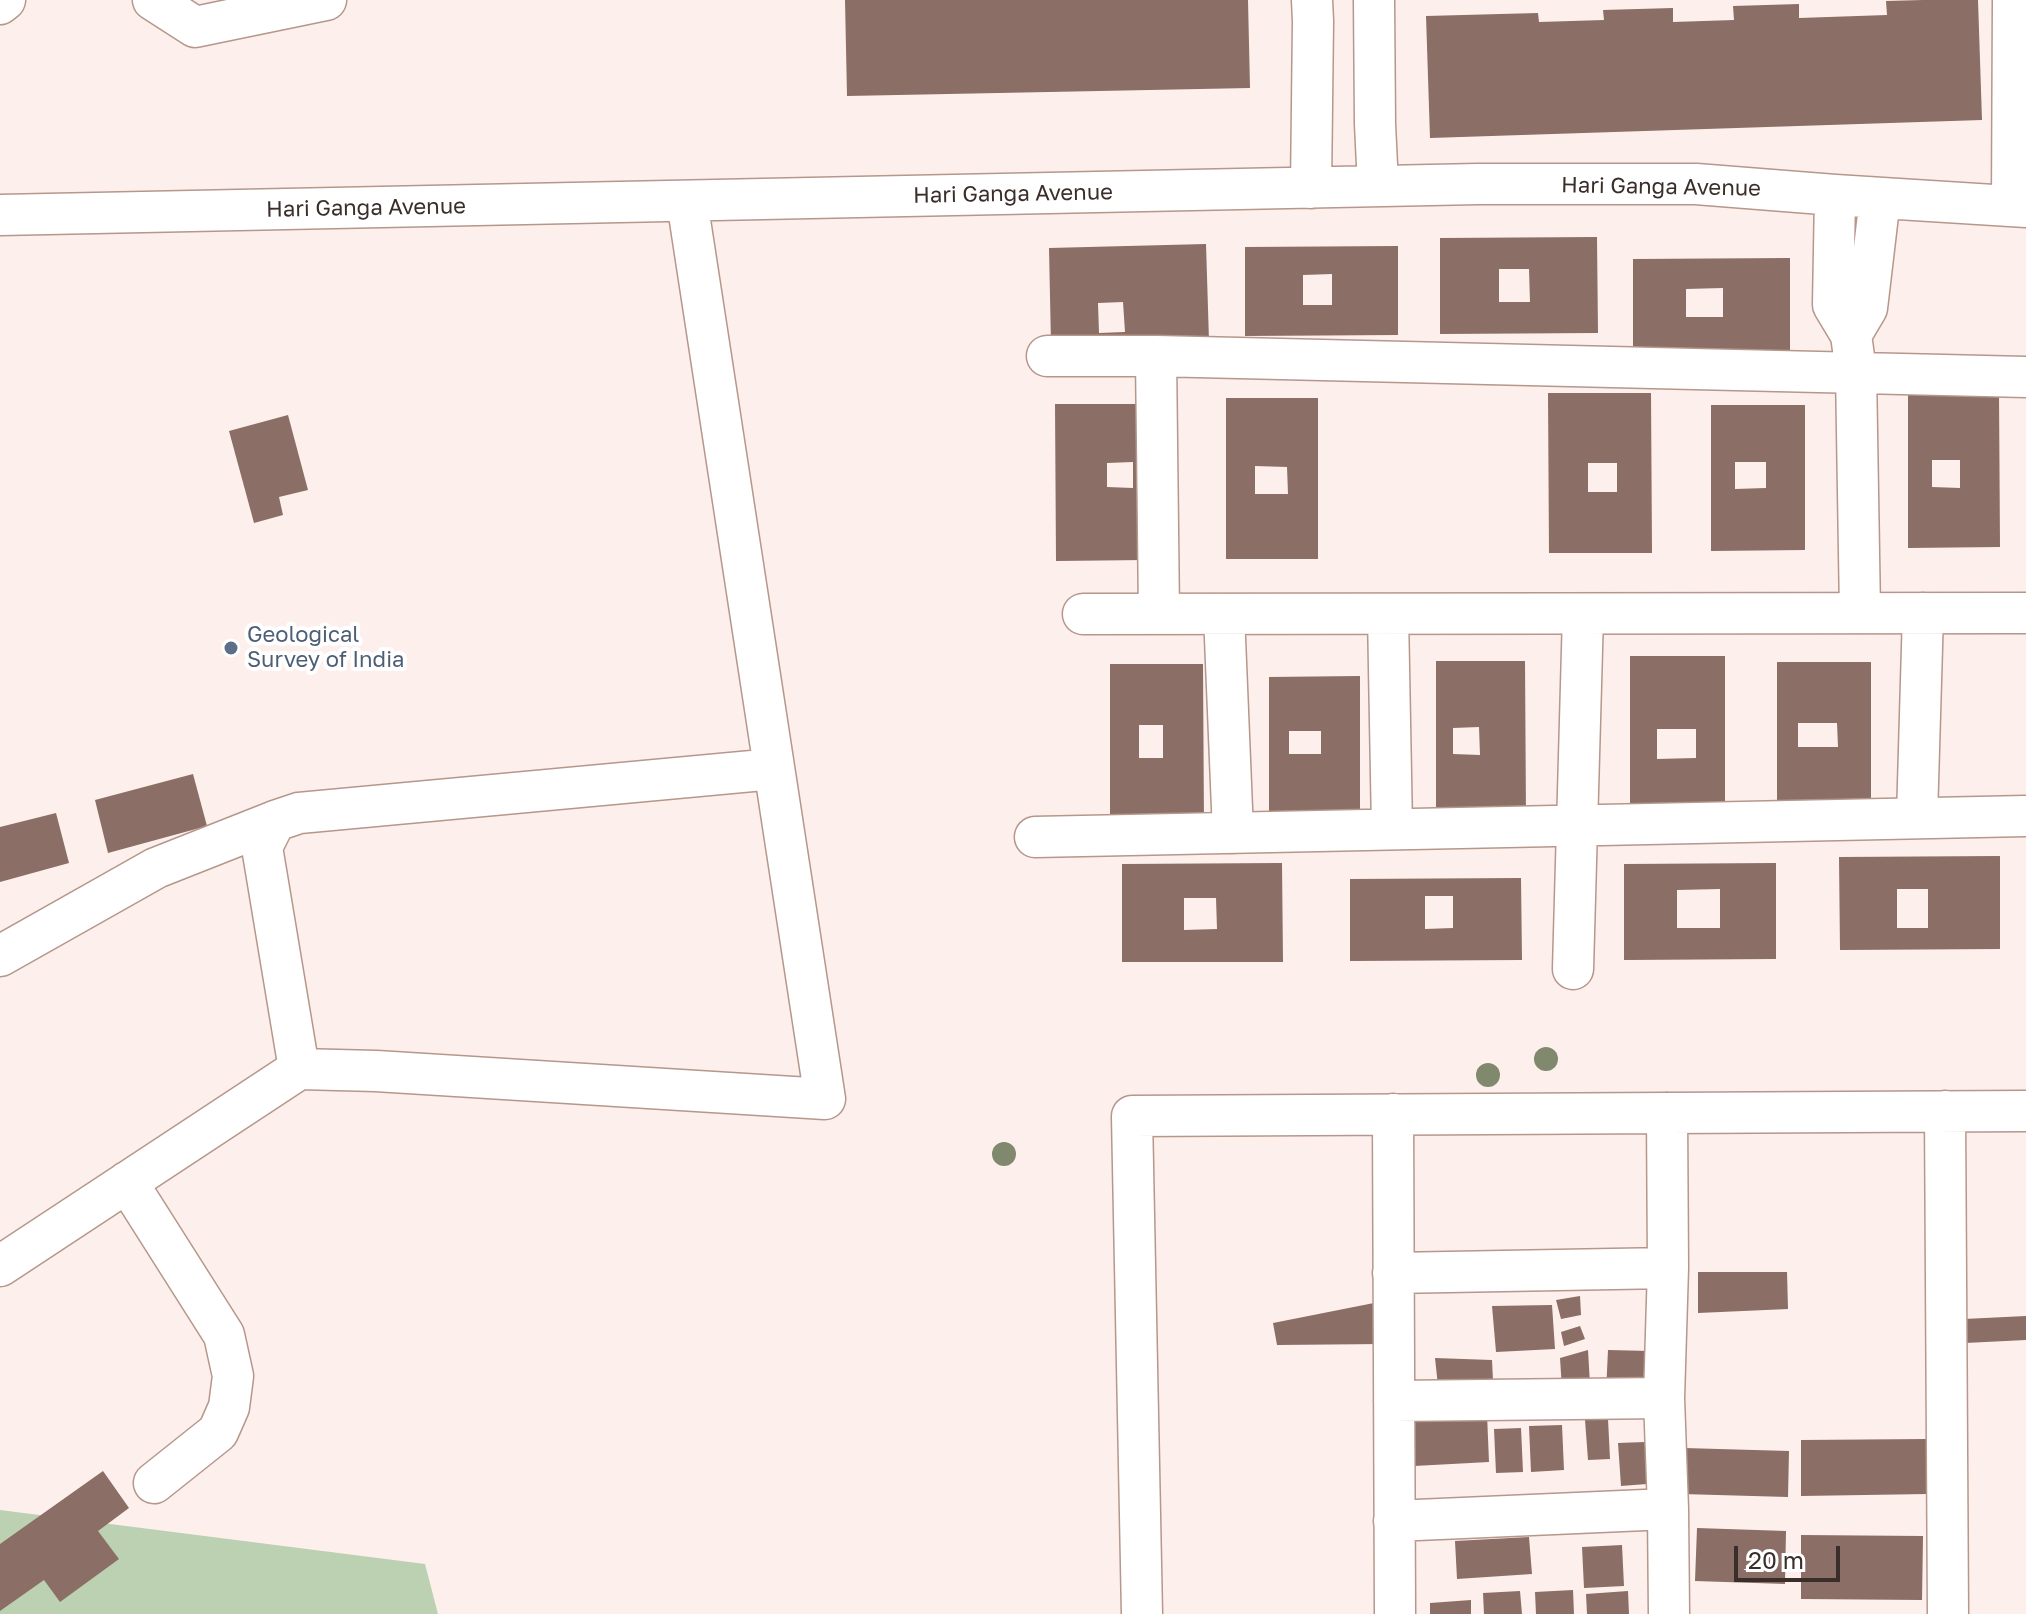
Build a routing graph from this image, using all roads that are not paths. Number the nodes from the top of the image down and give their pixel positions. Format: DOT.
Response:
graph roads {
  1 [pos="5,0"];
  2 [pos="153,0"];
  3 [pos="322,0"];
  4 [pos="1312,0"];
  5 [pos="1374,0"];
  6 [pos="2013,0"];
  7 [pos="0,4"];
  8 [pos="1378,186"];
  9 [pos="1311,188"];
  10 [pos="1835,195"];
  11 [pos="1880,198"];
  12 [pos="687,201"];
  13 [pos="2019,206"];
  14 [pos="0,215"];
  15 [pos="1853,353"];
  16 [pos="1047,356"];
  17 [pos="1156,356"];
  18 [pos="2026,377"];
  19 [pos="1860,613"];
  20 [pos="1923,613"];
  21 [pos="2026,613"];
  22 [pos="1083,614"];
  23 [pos="1159,614"];
  24 [pos="1224,614"];
  25 [pos="1388,614"];
  26 [pos="1583,614"];
  27 [pos="774,769"];
  28 [pos="2026,816"];
  29 [pos="1917,817"];
  30 [pos="275,821"];
  31 [pos="1577,825"];
  32 [pos="1392,829"];
  33 [pos="1233,833"];
  34 [pos="1035,837"];
  35 [pos="0,956"];
  36 [pos="1573,969"];
  37 [pos="299,1069"];
  38 [pos="1945,1111"];
  39 [pos="2026,1111"];
  40 [pos="1667,1113"];
  41 [pos="1393,1114"];
  42 [pos="127,1182"];
  43 [pos="0,1266"];
  44 [pos="1668,1268"];
  45 [pos="1393,1273"];
  46 [pos="1664,1398"];
  47 [pos="1394,1401"];
  48 [pos="154,1483"];
  49 [pos="1668,1509"];
  50 [pos="1394,1521"];
  51 [pos="1142,1614"];
  52 [pos="1395,1614"];
  53 [pos="1669,1614"];
  54 [pos="1948,1614"];
  1 -- 7 [label="street"];
  2 -- 3 [label="street"];
  4 -- 9 [label="street"];
  5 -- 8 [label="street"];
  6 -- 13 [label="street"];
  8 -- 9 [label="street, Hari Ganga Avenue"];
  8 -- 10 [label="street, Hari Ganga Avenue"];
  9 -- 12 [label="street, Hari Ganga Avenue"];
  10 -- 11 [label="street, Hari Ganga Avenue"];
  10 -- 15 [label="street"];
  11 -- 13 [label="street, Hari Ganga Avenue"];
  11 -- 15 [label="street"];
  12 -- 14 [label="street, Hari Ganga Avenue"];
  12 -- 27 [label="street"];
  15 -- 17 [label="street"];
  15 -- 18 [label="street"];
  15 -- 19 [label="street"];
  16 -- 17 [label="street"];
  17 -- 23 [label="street"];
  19 -- 20 [label="street"];
  19 -- 26 [label="street"];
  20 -- 21 [label="street"];
  20 -- 29 [label="street"];
  22 -- 23 [label="street"];
  23 -- 24 [label="street"];
  24 -- 25 [label="street"];
  24 -- 33 [label="street"];
  25 -- 26 [label="street"];
  25 -- 32 [label="street"];
  26 -- 31 [label="street"];
  27 -- 30 [label="street"];
  27 -- 37 [label="street"];
  28 -- 29 [label="street"];
  29 -- 31 [label="street"];
  30 -- 35 [label="street"];
  30 -- 37 [label="street"];
  31 -- 32 [label="street"];
  31 -- 36 [label="street"];
  32 -- 33 [label="street"];
  33 -- 34 [label="street"];
  37 -- 42 [label="street"];
  38 -- 39 [label="street"];
  38 -- 40 [label="street"];
  38 -- 54 [label="street"];
  40 -- 41 [label="street"];
  40 -- 44 [label="street"];
  41 -- 45 [label="street"];
  41 -- 51 [label="street"];
  42 -- 43 [label="street"];
  42 -- 48 [label="street"];
  44 -- 45 [label="street"];
  44 -- 46 [label="street"];
  45 -- 47 [label="street"];
  46 -- 47 [label="street"];
  46 -- 49 [label="street"];
  47 -- 50 [label="street"];
  49 -- 50 [label="street"];
  49 -- 53 [label="street"];
  50 -- 52 [label="street"];
}
